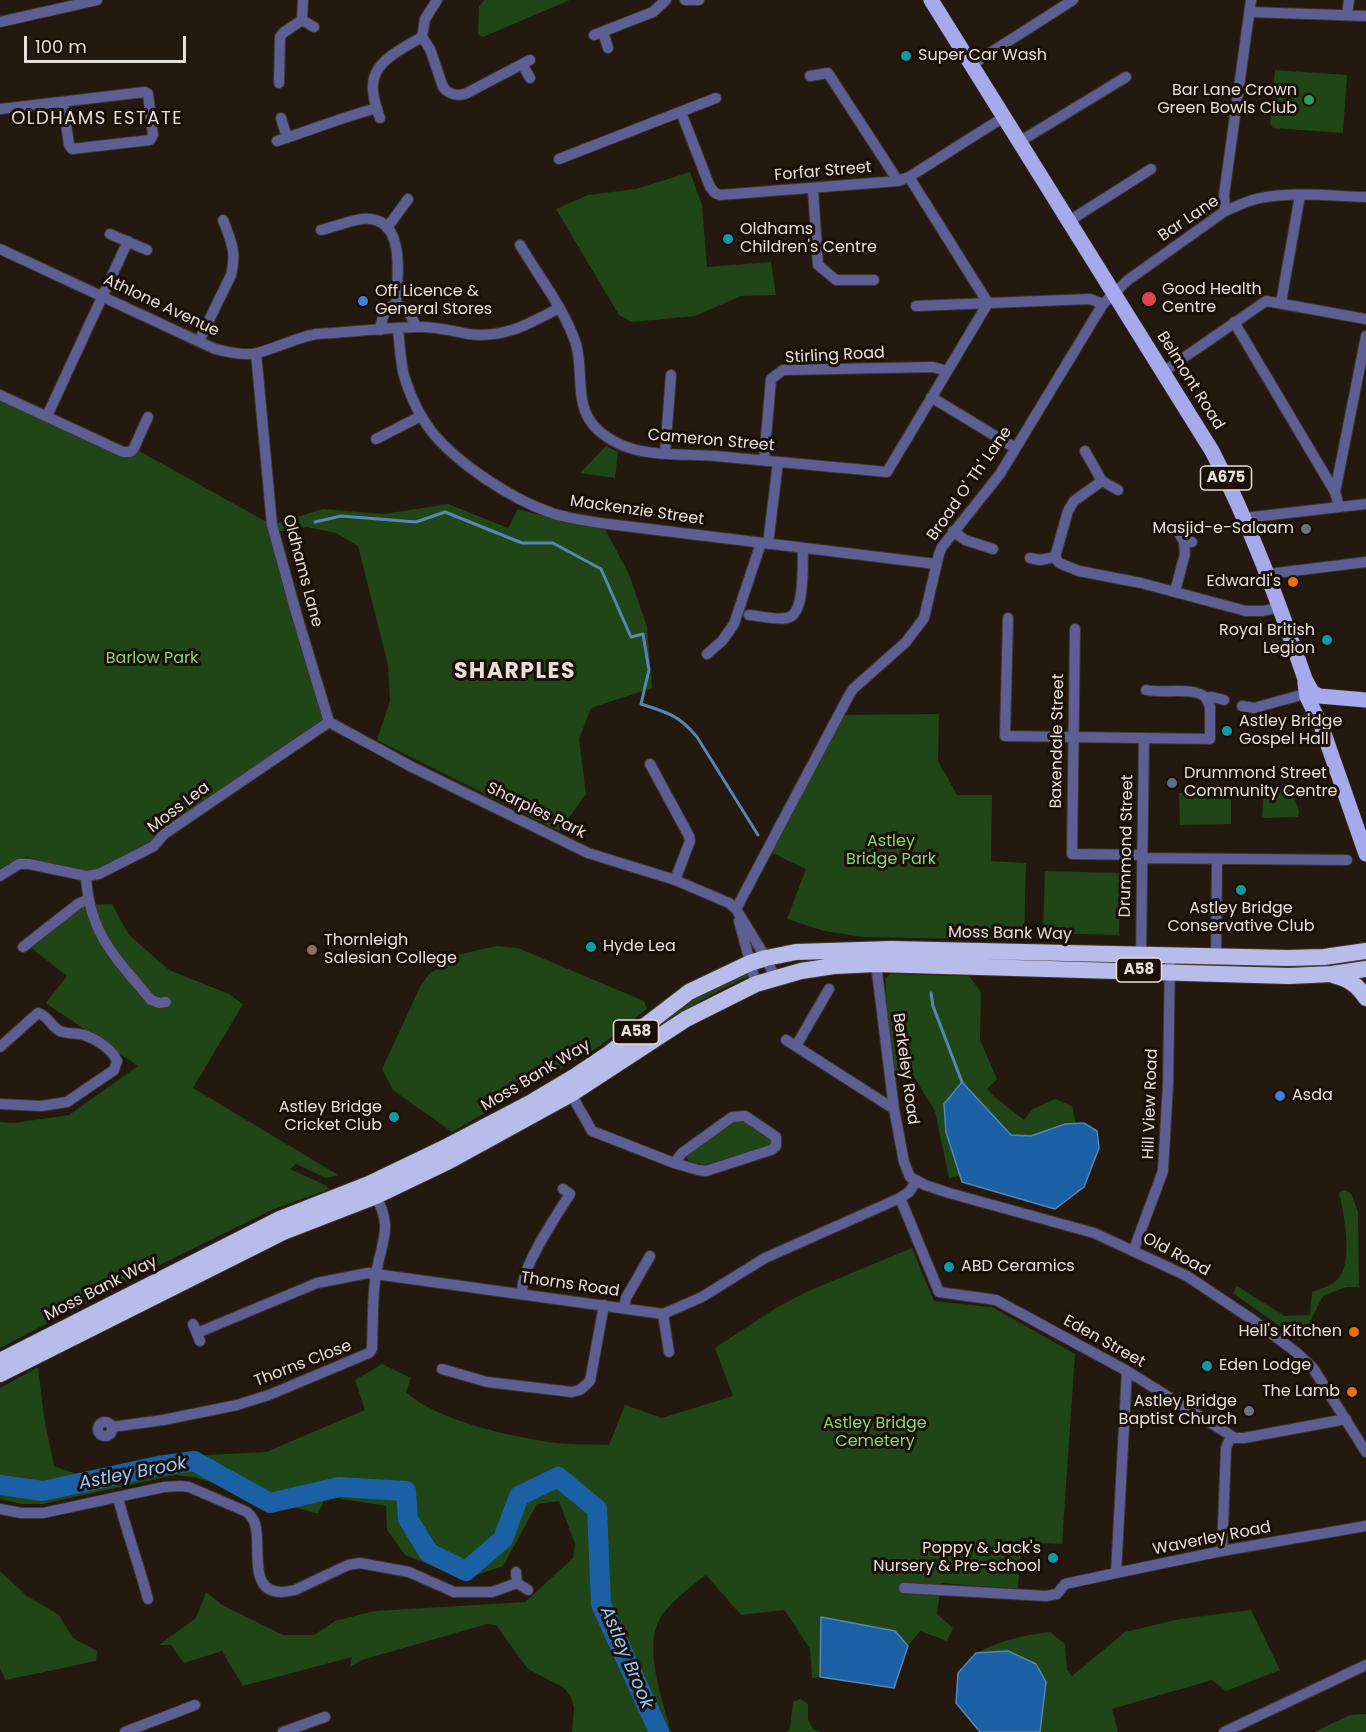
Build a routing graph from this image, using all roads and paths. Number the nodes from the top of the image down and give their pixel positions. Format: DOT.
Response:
graph roads {
  1 [pos="97,0"];
  2 [pos="303,0"];
  3 [pos="437,0"];
  4 [pos="666,0"];
  5 [pos="685,0"];
  6 [pos="699,0"];
  7 [pos="930,0"];
  8 [pos="1073,0"];
  9 [pos="1251,0"];
  10 [pos="1349,0"];
  11 [pos="1058,4"];
  12 [pos="1250,12"];
  13 [pos="1347,15"];
  14 [pos="1366,16"];
  15 [pos="302,20"];
  16 [pos="0,22"];
  17 [pos="314,27"];
  18 [pos="422,37"];
  19 [pos="608,48"];
  20 [pos="971,65"];
  21 [pos="810,76"];
  22 [pos="1126,77"];
  23 [pos="530,78"];
  24 [pos="279,82"];
  25 [pos="716,98"];
  26 [pos="63,102"];
  27 [pos="0,109"];
  28 [pos="681,112"];
  29 [pos="1004,117"];
  30 [pos="281,118"];
  31 [pos="1019,142"];
  32 [pos="558,159"];
  33 [pos="1151,169"];
  34 [pos="903,179"];
  35 [pos="813,189"];
  36 [pos="1300,195"];
  37 [pos="1366,197"];
  38 [pos="408,199"];
  39 [pos="1225,211"];
  40 [pos="223,219"];
  41 [pos="1069,221"];
  42 [pos="387,228"];
  43 [pos="321,230"];
  44 [pos="110,234"];
  45 [pos="128,242"];
  46 [pos="520,245"];
  47 [pos="0,249"];
  48 [pos="147,250"];
  49 [pos="874,280"];
  50 [pos="104,296"];
  51 [pos="1108,299"];
  52 [pos="988,303"];
  53 [pos="1281,303"];
  54 [pos="396,306"];
  55 [pos="916,306"];
  56 [pos="559,308"];
  57 [pos="1366,319"];
  58 [pos="1234,322"];
  59 [pos="416,327"];
  60 [pos="398,328"];
  61 [pos="380,330"];
  62 [pos="1366,336"];
  63 [pos="199,341"];
  64 [pos="256,353"];
  65 [pos="947,371"];
  66 [pos="1163,372"];
  67 [pos="671,375"];
  68 [pos="0,395"];
  69 [pos="931,397"];
  70 [pos="47,416"];
  71 [pos="421,416"];
  72 [pos="148,417"];
  73 [pos="376,439"];
  74 [pos="1015,448"];
  75 [pos="1085,451"];
  76 [pos="665,453"];
  77 [pos="764,460"];
  78 [pos="778,462"];
  79 [pos="1102,481"];
  80 [pos="1118,490"];
  81 [pos="1335,492"];
  82 [pos="1366,504"];
  83 [pos="1339,507"];
  84 [pos="1244,518"];
  85 [pos="1177,530"];
  86 [pos="953,531"];
  87 [pos="765,544"];
  88 [pos="803,548"];
  89 [pos="993,549"];
  90 [pos="1056,557"];
  91 [pos="1030,558"];
  92 [pos="1366,562"];
  93 [pos="936,564"];
  94 [pos="1268,574"];
  95 [pos="1175,591"];
  96 [pos="1280,607"];
  97 [pos="749,615"];
  98 [pos="1008,618"];
  99 [pos="1075,629"];
  100 [pos="705,656"];
  101 [pos="1146,690"];
  102 [pos="1312,691"];
  103 [pos="1206,698"];
  104 [pos="1224,700"];
  105 [pos="1366,700"];
  106 [pos="1242,706"];
  107 [pos="329,722"];
  108 [pos="1073,737"];
  109 [pos="1144,738"];
  110 [pos="650,764"];
  111 [pos="1366,854"];
  112 [pos="1142,857"];
  113 [pos="1217,859"];
  114 [pos="1347,860"];
  115 [pos="0,876"];
  116 [pos="86,876"];
  117 [pos="675,880"];
  118 [pos="88,899"];
  119 [pos="736,909"];
  120 [pos="23,947"];
  121 [pos="1366,951"];
  122 [pos="1141,955"];
  123 [pos="1216,956"];
  124 [pos="758,961"];
  125 [pos="1170,963"];
  126 [pos="876,964"];
  127 [pos="1366,969"];
  128 [pos="1332,975"];
  129 [pos="775,978"];
  130 [pos="756,984"];
  131 [pos="829,989"];
  132 [pos="1366,998"];
  133 [pos="166,1002"];
  134 [pos="0,1047"];
  135 [pos="571,1094"];
  136 [pos="0,1104"];
  137 [pos="894,1109"];
  138 [pos="674,1163"];
  139 [pos="913,1179"];
  140 [pos="563,1189"];
  141 [pos="372,1190"];
  142 [pos="900,1198"];
  143 [pos="1134,1250"];
  144 [pos="650,1256"];
  145 [pos="376,1274"];
  146 [pos="523,1293"];
  147 [pos="604,1305"];
  148 [pos="624,1308"];
  149 [pos="663,1314"];
  150 [pos="197,1333"];
  151 [pos="669,1352"];
  152 [pos="0,1361"];
  153 [pos="442,1369"];
  154 [pos="1127,1371"];
  155 [pos="0,1374"];
  156 [pos="1346,1419"];
  157 [pos="112,1427"];
  158 [pos="1231,1436"];
  159 [pos="1366,1452"];
  160 [pos="118,1498"];
  161 [pos="0,1509"];
  162 [pos="1366,1526"];
  163 [pos="1222,1551"];
  164 [pos="1116,1573"];
  165 [pos="904,1588"];
  166 [pos="528,1590"];
  167 [pos="143,1594"];
  168 [pos="1366,1665"];
  169 [pos="195,1705"];
  170 [pos="125,1732"];
  171 [pos="283,1732"];
  172 [pos="319,1732"];
  173 [pos="1224,1732"];
  1 -- 16 [label="street"];
  2 -- 15 [label="street"];
  3 -- 18 [label="street"];
  4 -- 19 [label="street"];
  5 -- 6 [label="street"];
  7 -- 20 [label="main road, Belmont Road / A675"];
  8 -- 11 [label="street"];
  9 -- 12 [label="street"];
  10 -- 13 [label="street"];
  11 -- 20 [label="street"];
  12 -- 13 [label="street"];
  12 -- 39 [label="street"];
  13 -- 14 [label="street"];
  15 -- 17 [label="street"];
  15 -- 24 [label="street"];
  18 -- 23 [label="street"];
  18 -- 30 [label="street"];
  20 -- 29 [label="main road, Belmont Road / A675"];
  21 -- 34 [label="street"];
  22 -- 31 [label="street"];
  25 -- 28 [label="street"];
  26 -- 26 [label="street"];
  26 -- 27 [label="street"];
  28 -- 32 [label="street"];
  28 -- 35 [label="street, Forfar Street"];
  29 -- 31 [label="main road, Belmont Road / A675"];
  29 -- 34 [label="street, Forfar Street"];
  31 -- 41 [label="main road, Belmont Road / A675"];
  33 -- 41 [label="street"];
  34 -- 35 [label="street, Forfar Street"];
  34 -- 52 [label="street"];
  35 -- 49 [label="street"];
  36 -- 37 [label="street, Bar Lane"];
  36 -- 39 [label="street, Bar Lane"];
  36 -- 53 [label="street"];
  38 -- 42 [label="street"];
  39 -- 51 [label="street, Bar Lane"];
  40 -- 63 [label="street"];
  41 -- 51 [label="main road, Belmont Road / A675"];
  42 -- 43 [label="street"];
  42 -- 54 [label="street"];
  44 -- 45 [label="street"];
  45 -- 48 [label="street"];
  45 -- 50 [label="street"];
  46 -- 56 [label="street, Cameron Street"];
  47 -- 50 [label="street, Athlone Avenue"];
  50 -- 63 [label="street, Athlone Avenue"];
  50 -- 70 [label="street"];
  51 -- 52 [label="street"];
  51 -- 66 [label="main road, Belmont Road / A675"];
  51 -- 74 [label="street, Broad O' Th' Lane"];
  52 -- 55 [label="street"];
  52 -- 65 [label="street"];
  53 -- 57 [label="street"];
  53 -- 58 [label="street"];
  54 -- 59 [label="street"];
  54 -- 61 [label="street"];
  56 -- 59 [label="street, Athlone Avenue"];
  56 -- 76 [label="street, Cameron Street"];
  58 -- 66 [label="street"];
  58 -- 81 [label="street"];
  59 -- 60 [label="street, Athlone Avenue"];
  60 -- 61 [label="street, Athlone Avenue"];
  60 -- 71 [label="street, Mackenzie Street"];
  61 -- 64 [label="street, Athlone Avenue"];
  62 -- 81 [label="street"];
  63 -- 64 [label="street, Athlone Avenue"];
  64 -- 107 [label="street, Oldhams Lane"];
  65 -- 69 [label="street"];
  65 -- 77 [label="street, Stirling Road"];
  66 -- 84 [label="main road, Belmont Road / A675"];
  67 -- 76 [label="street"];
  68 -- 70 [label="street"];
  69 -- 74 [label="street"];
  69 -- 78 [label="street, Cameron Street"];
  70 -- 72 [label="street"];
  71 -- 73 [label="street"];
  71 -- 87 [label="street, Mackenzie Street"];
  74 -- 86 [label="street, Broad O' Th' Lane"];
  75 -- 79 [label="street"];
  76 -- 77 [label="street, Cameron Street"];
  77 -- 78 [label="street, Cameron Street"];
  78 -- 87 [label="street"];
  79 -- 80 [label="street"];
  79 -- 90 [label="street"];
  81 -- 83 [label="street"];
  82 -- 83 [label="street"];
  83 -- 84 [label="street"];
  84 -- 94 [label="main road, Belmont Road / A675"];
  85 -- 95 [label="street"];
  86 -- 89 [label="street"];
  86 -- 93 [label="street, Broad O' Th' Lane"];
  87 -- 88 [label="street, Mackenzie Street"];
  87 -- 100 [label="street"];
  88 -- 93 [label="street, Mackenzie Street"];
  88 -- 97 [label="street"];
  90 -- 91 [label="street"];
  90 -- 95 [label="street"];
  92 -- 94 [label="street"];
  93 -- 119 [label="street, Broad O' Th' Lane"];
  94 -- 96 [label="main road, Belmont Road / A675"];
  95 -- 96 [label="street"];
  96 -- 102 [label="main road, Belmont Road / A675"];
  98 -- 108 [label="street"];
  99 -- 108 [label="street, Baxendale Street"];
  101 -- 103 [label="street"];
  102 -- 105 [label="main road"];
  102 -- 106 [label="street"];
  102 -- 111 [label="main road"];
  103 -- 104 [label="street"];
  103 -- 109 [label="street"];
  107 -- 116 [label="street, Moss Lea"];
  107 -- 117 [label="street, Sharples Park"];
  108 -- 109 [label="street"];
  108 -- 112 [label="street, Baxendale Street"];
  109 -- 112 [label="street, Drummond Street"];
  110 -- 117 [label="street"];
  112 -- 113 [label="street"];
  112 -- 122 [label="street, Drummond Street"];
  113 -- 114 [label="street"];
  113 -- 123 [label="street"];
  115 -- 116 [label="street"];
  116 -- 118 [label="street"];
  117 -- 119 [label="street, Sharples Park"];
  118 -- 120 [label="street"];
  118 -- 133 [label="street"];
  119 -- 124 [label="street"];
  119 -- 124 [label="street"];
  121 -- 123 [label="highway, Moss Bank Way / A58"];
  122 -- 124 [label="highway, Moss Bank Way / A58"];
  122 -- 125 [label="highway, Moss Bank Way / A58"];
  123 -- 125 [label="highway, Moss Bank Way / A58"];
  124 -- 129 [label="street"];
  124 -- 130 [label="street"];
  124 -- 141 [label="highway, Moss Bank Way / A58"];
  125 -- 126 [label="highway, Moss Bank Way / A58"];
  125 -- 128 [label="highway, Moss Bank Way / A58"];
  125 -- 143 [label="street, Hill View Road"];
  126 -- 129 [label="highway, Moss Bank Way / A58"];
  126 -- 137 [label="street, Berkeley Road"];
  127 -- 128 [label="highway, Moss Bank Way / A58"];
  128 -- 132 [label="highway"];
  129 -- 130 [label="highway, Moss Bank Way / A58"];
  130 -- 135 [label="highway, Moss Bank Way / A58"];
  131 -- 137 [label="street"];
  134 -- 136 [label="street"];
  135 -- 138 [label="street"];
  135 -- 141 [label="highway, Moss Bank Way / A58"];
  137 -- 139 [label="street, Berkeley Road"];
  138 -- 138 [label="street"];
  139 -- 142 [label="street"];
  139 -- 143 [label="street, Old Road"];
  140 -- 146 [label="street"];
  141 -- 145 [label="street, Thorns Close"];
  141 -- 152 [label="highway, Moss Bank Way / A58"];
  141 -- 155 [label="highway, Moss Bank Way / A58"];
  142 -- 149 [label="street"];
  142 -- 154 [label="street, Eden Street"];
  143 -- 156 [label="street, Old Road"];
  144 -- 148 [label="street"];
  145 -- 146 [label="street, Thorns Road"];
  145 -- 150 [label="street, Thorns Road"];
  145 -- 157 [label="street, Thorns Close"];
  146 -- 147 [label="street, Thorns Road"];
  147 -- 148 [label="street, Thorns Road"];
  147 -- 153 [label="street"];
  148 -- 149 [label="street, Thorns Road"];
  149 -- 151 [label="street"];
  154 -- 158 [label="street, Eden Street"];
  154 -- 164 [label="street"];
  156 -- 158 [label="street"];
  156 -- 159 [label="street, Old Road"];
  158 -- 163 [label="street"];
  160 -- 161 [label="street"];
  160 -- 166 [label="street"];
  160 -- 167 [label="street"];
  162 -- 163 [label="street, Waverley Road"];
  163 -- 164 [label="street, Waverley Road"];
  164 -- 165 [label="street, Waverley Road"];
  168 -- 173 [label="street"];
  169 -- 170 [label="street"];
  171 -- 172 [label="street"];
}
